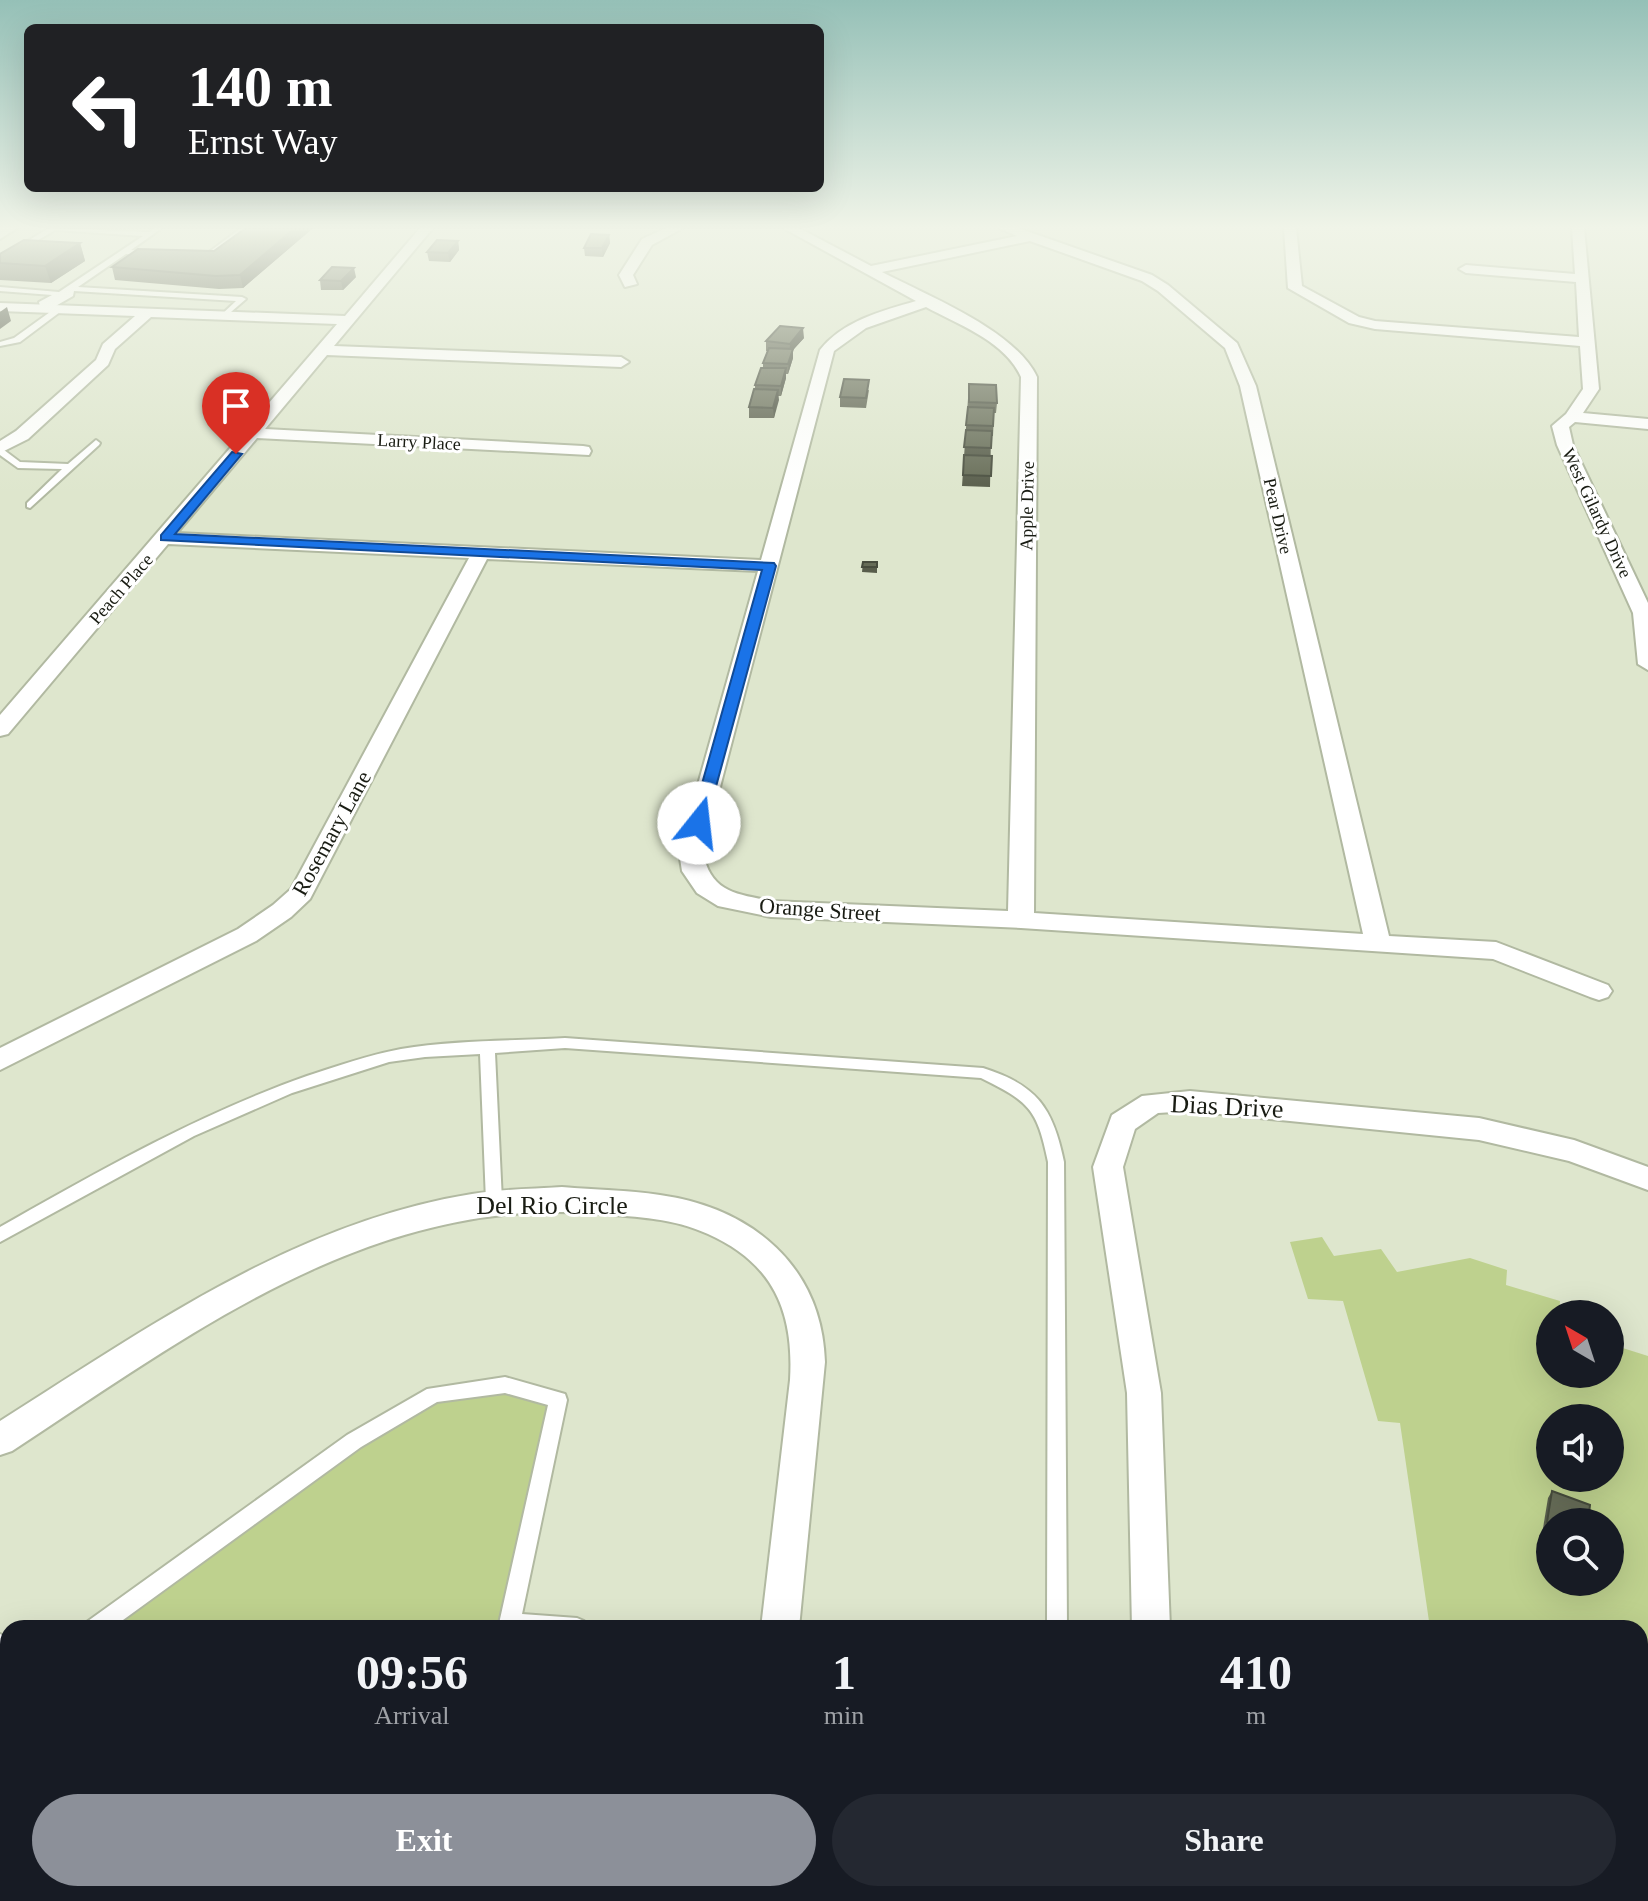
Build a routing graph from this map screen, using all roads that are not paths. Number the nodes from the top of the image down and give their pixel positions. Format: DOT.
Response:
graph roads {
  1 [pos="49,317"];
  2 [pos="143,317"];
  3 [pos="246,317"];
  4 [pos="351,317"];
  5 [pos="880,317"];
  6 [pos="952,317"];
  7 [pos="1200,317"];
  8 [pos="1348,317"];
  9 [pos="1585,317"];
  10 [pos="348,320"];
  11 [pos="1585,342"];
  12 [pos="0,344"];
  13 [pos="326,350"];
  14 [pos="621,362"];
  15 [pos="1572,417"];
  16 [pos="1648,424"];
  17 [pos="254,433"];
  18 [pos="96,443"];
  19 [pos="0,449"];
  20 [pos="583,451"];
  21 [pos="71,467"];
  22 [pos="30,505"];
  23 [pos="165,538"];
  24 [pos="480,554"];
  25 [pos="770,566"];
  26 [pos="1648,664"];
  27 [pos="0,729"];
  28 [pos="1021,920"];
  29 [pos="1378,942"];
  30 [pos="1599,991"];
  31 [pos="487,1048"];
  32 [pos="0,1060"];
  33 [pos="1648,1179"];
  34 [pos="494,1201"];
  35 [pos="0,1235"];
  36 [pos="0,1440"];
  37 [pos="106,1620"];
  38 [pos="510,1620"];
  39 [pos="781,1620"];
  40 [pos="1057,1620"];
  41 [pos="1151,1620"];
  1 -- 12 [label="lane"];
  2 -- 19 [label="street"];
  3 -- 10 [label="street"];
  4 -- 10 [label="street, Peach Place"];
  5 -- 25 [label="street, Orange Street"];
  6 -- 28 [label="street, Apple Drive"];
  7 -- 29 [label="street, Pear Drive"];
  8 -- 11 [label="street"];
  9 -- 11 [label="street, West Gilardy Drive"];
  10 -- 13 [label="street, Peach Place"];
  11 -- 15 [label="street, West Gilardy Drive"];
  13 -- 14 [label="street"];
  13 -- 17 [label="street, Peach Place"];
  15 -- 16 [label="street"];
  15 -- 26 [label="street, West Gilardy Drive"];
  17 -- 20 [label="street, Larry Place"];
  17 -- 23 [label="street, Peach Place"];
  18 -- 21 [label="lane"];
  19 -- 21 [label="lane"];
  21 -- 22 [label="lane"];
  23 -- 24 [label="street"];
  23 -- 27 [label="street, Peach Place"];
  24 -- 25 [label="street"];
  24 -- 32 [label="street, Rosemary Lane"];
  25 -- 28 [label="street, Orange Street"];
  28 -- 29 [label="street, Orange Street"];
  29 -- 30 [label="street, Orange Street"];
  31 -- 34 [label="lane"];
  31 -- 35 [label="lane"];
  31 -- 40 [label="lane"];
  33 -- 41 [label="street, Dias Drive"];
  34 -- 36 [label="street, Del Rio Circle"];
  34 -- 39 [label="street, Del Rio Circle"];
  37 -- 38 [label="lane"];
}
